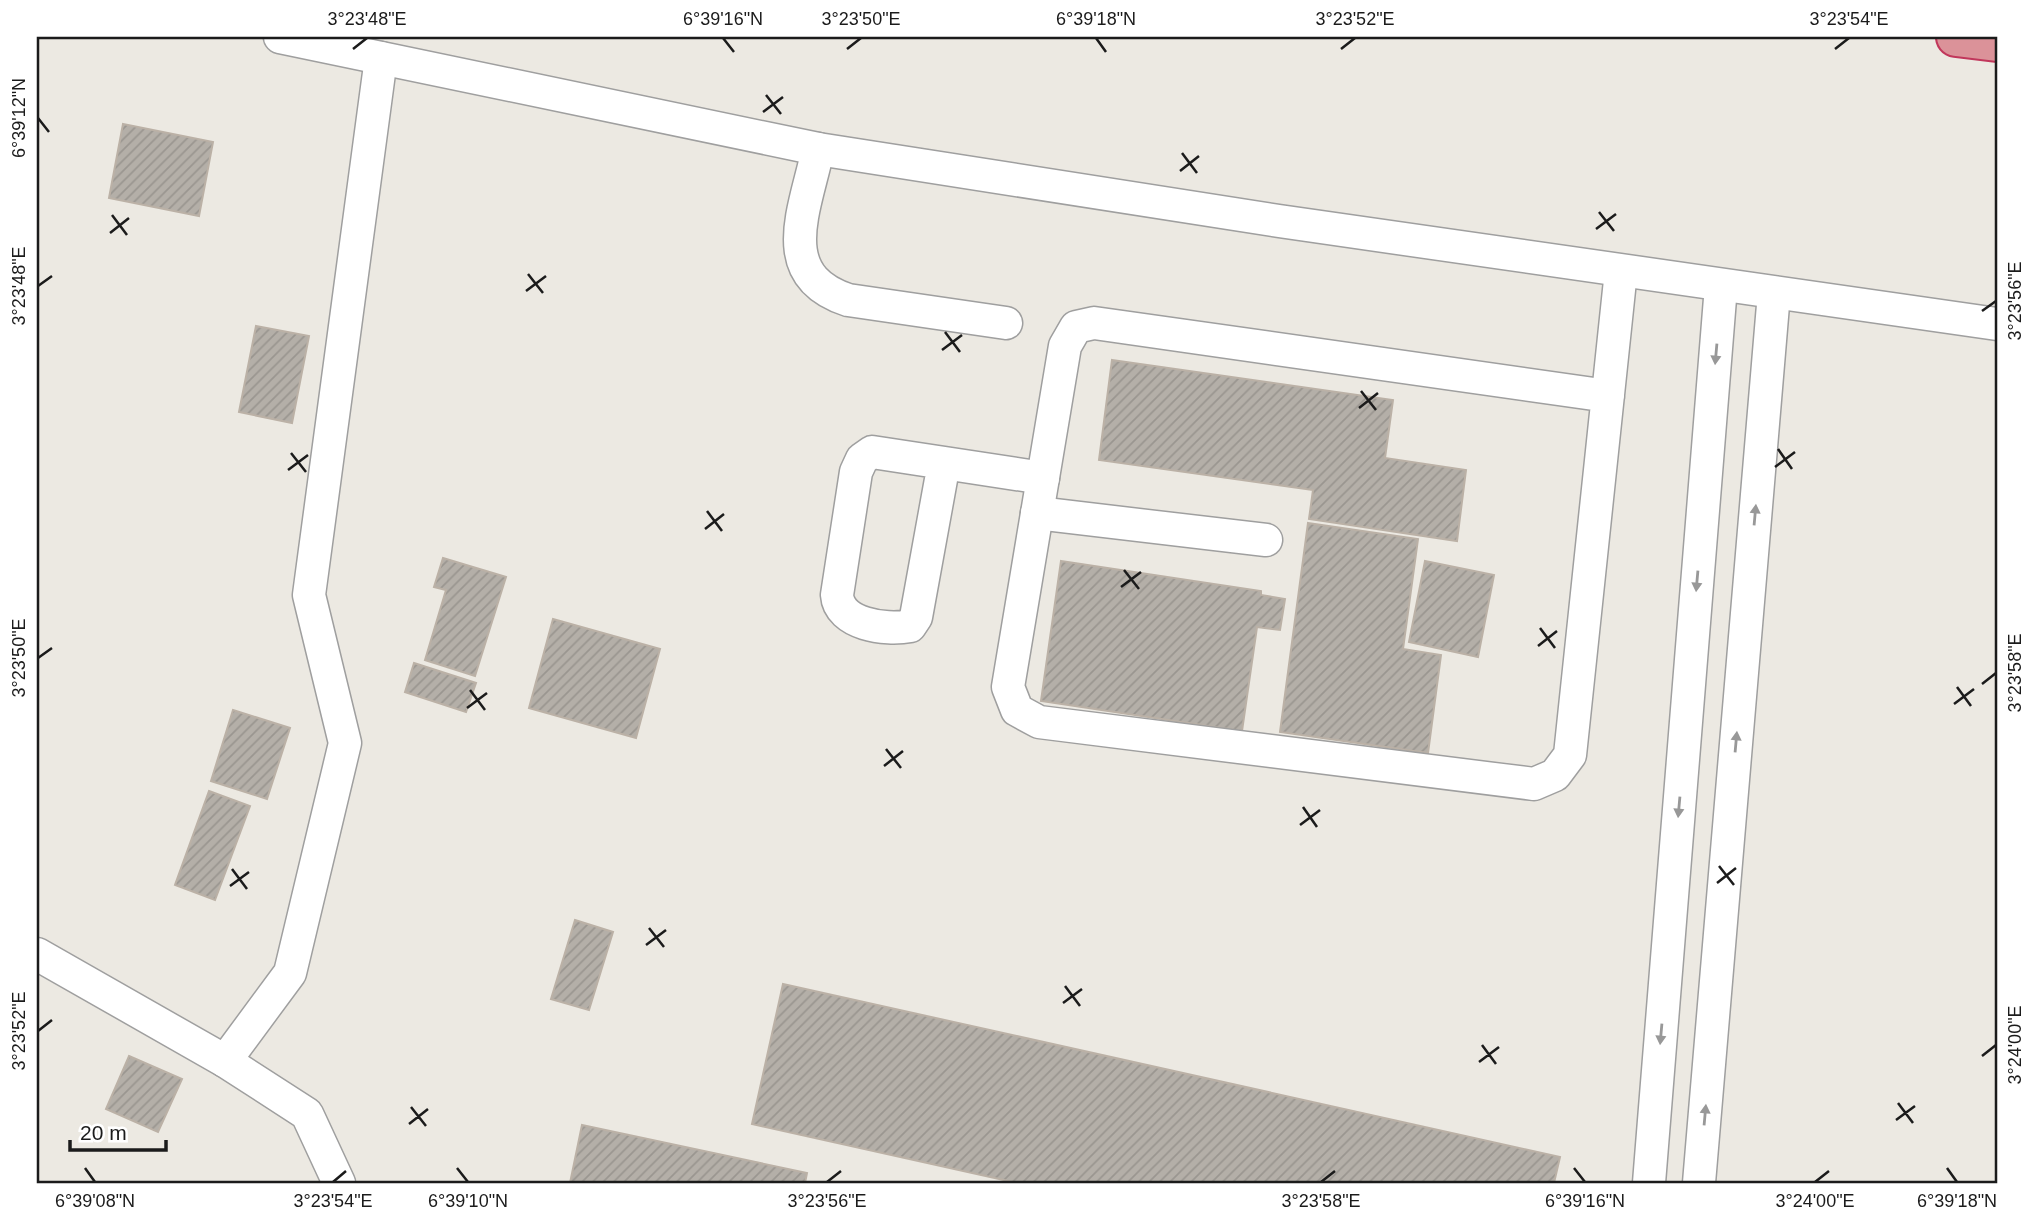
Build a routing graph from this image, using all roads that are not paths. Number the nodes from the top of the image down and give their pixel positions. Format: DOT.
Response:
graph roads {
  1 [pos="280,37"];
  2 [pos="1956,37"];
  3 [pos="1997,41"];
  4 [pos="381,58"];
  5 [pos="818,149"];
  6 [pos="1621,271"];
  7 [pos="1721,286"];
  8 [pos="1774,293"];
  9 [pos="1006,323"];
  10 [pos="1997,324"];
  11 [pos="1608,396"];
  12 [pos="944,463"];
  13 [pos="1043,478"];
  14 [pos="1037,513"];
  15 [pos="1266,541"];
  16 [pos="37,954"];
  17 [pos="225,1061"];
  18 [pos="339,1183"];
  19 [pos="1649,1183"];
  20 [pos="1699,1183"];
  1 -- 4 [label="street"];
  2 -- 3 [label="highway"];
  4 -- 5 [label="street"];
  4 -- 17 [label="street"];
  5 -- 6 [label="street"];
  5 -- 9 [label="street"];
  6 -- 7 [label="street"];
  6 -- 11 [label="street"];
  7 -- 8 [label="street"];
  7 -- 19 [label="street, one-way"];
  8 -- 10 [label="street"];
  20 -- 8 [label="street, one-way"];
  11 -- 13 [label="street"];
  11 -- 14 [label="street"];
  12 -- 12 [label="street"];
  12 -- 13 [label="street"];
  13 -- 14 [label="street"];
  14 -- 15 [label="street"];
  16 -- 17 [label="street"];
  17 -- 18 [label="street"];
}
